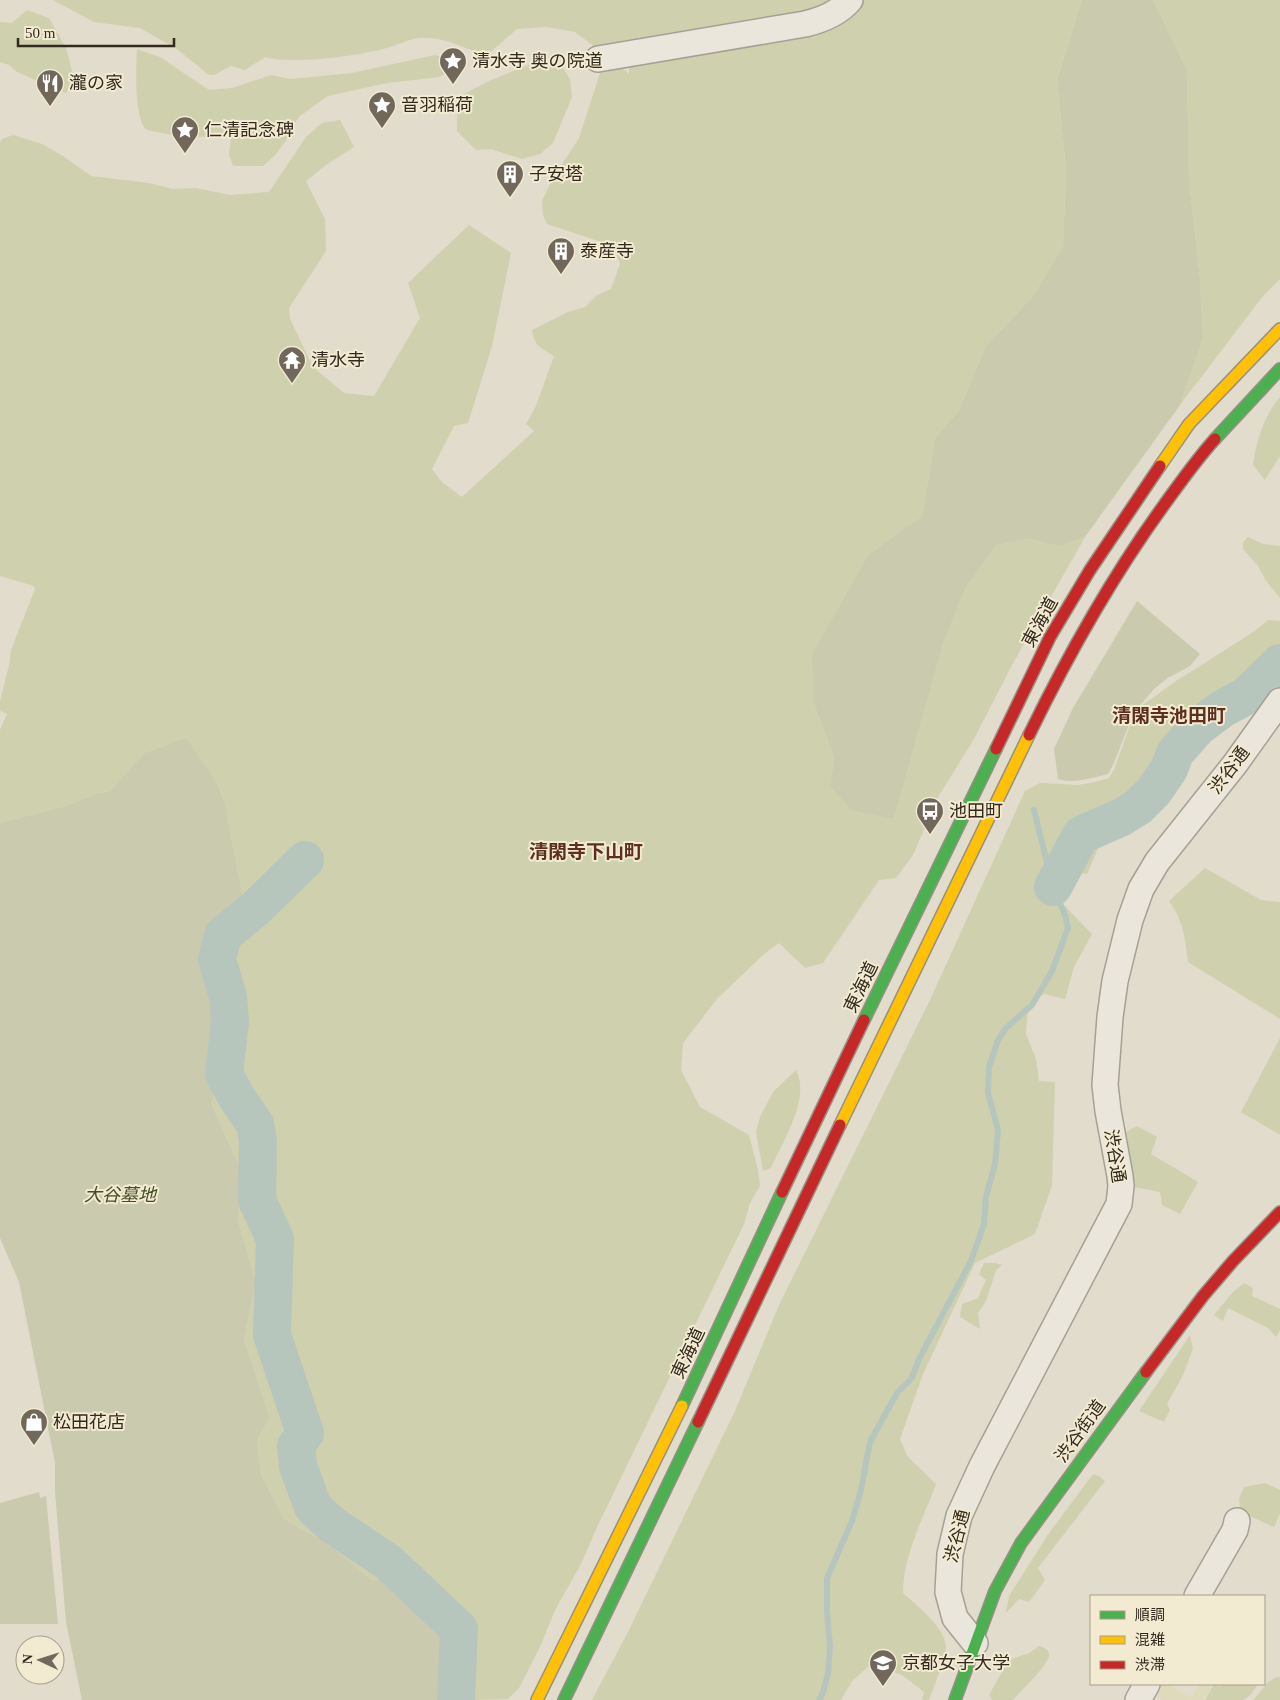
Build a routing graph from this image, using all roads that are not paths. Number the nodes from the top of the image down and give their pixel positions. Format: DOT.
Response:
graph roads {
  1 [pos="850,0"];
  2 [pos="598,59"];
  3 [pos="1280,329"];
  4 [pos="1280,369"];
  5 [pos="1280,701"];
  6 [pos="1280,1212"];
  7 [pos="1237,1522"];
  8 [pos="1198,1595"];
  9 [pos="974,1643"];
  10 [pos="1146,1685"];
  11 [pos="537,1700"];
  12 [pos="564,1700"];
  13 [pos="955,1700"];
  14 [pos="1138,1700"];
  1 -- 2 [label="street"];
  3 -- 11 [label="main road, 東海道"];
  4 -- 12 [label="main road"];
  5 -- 9 [label="street, 渋谷通"];
  6 -- 9 [label="main road, 渋谷街道"];
  7 -- 8 [label="street"];
  9 -- 13 [label="main road, 渋谷街道"];
  10 -- 14 [label="street"];
}
